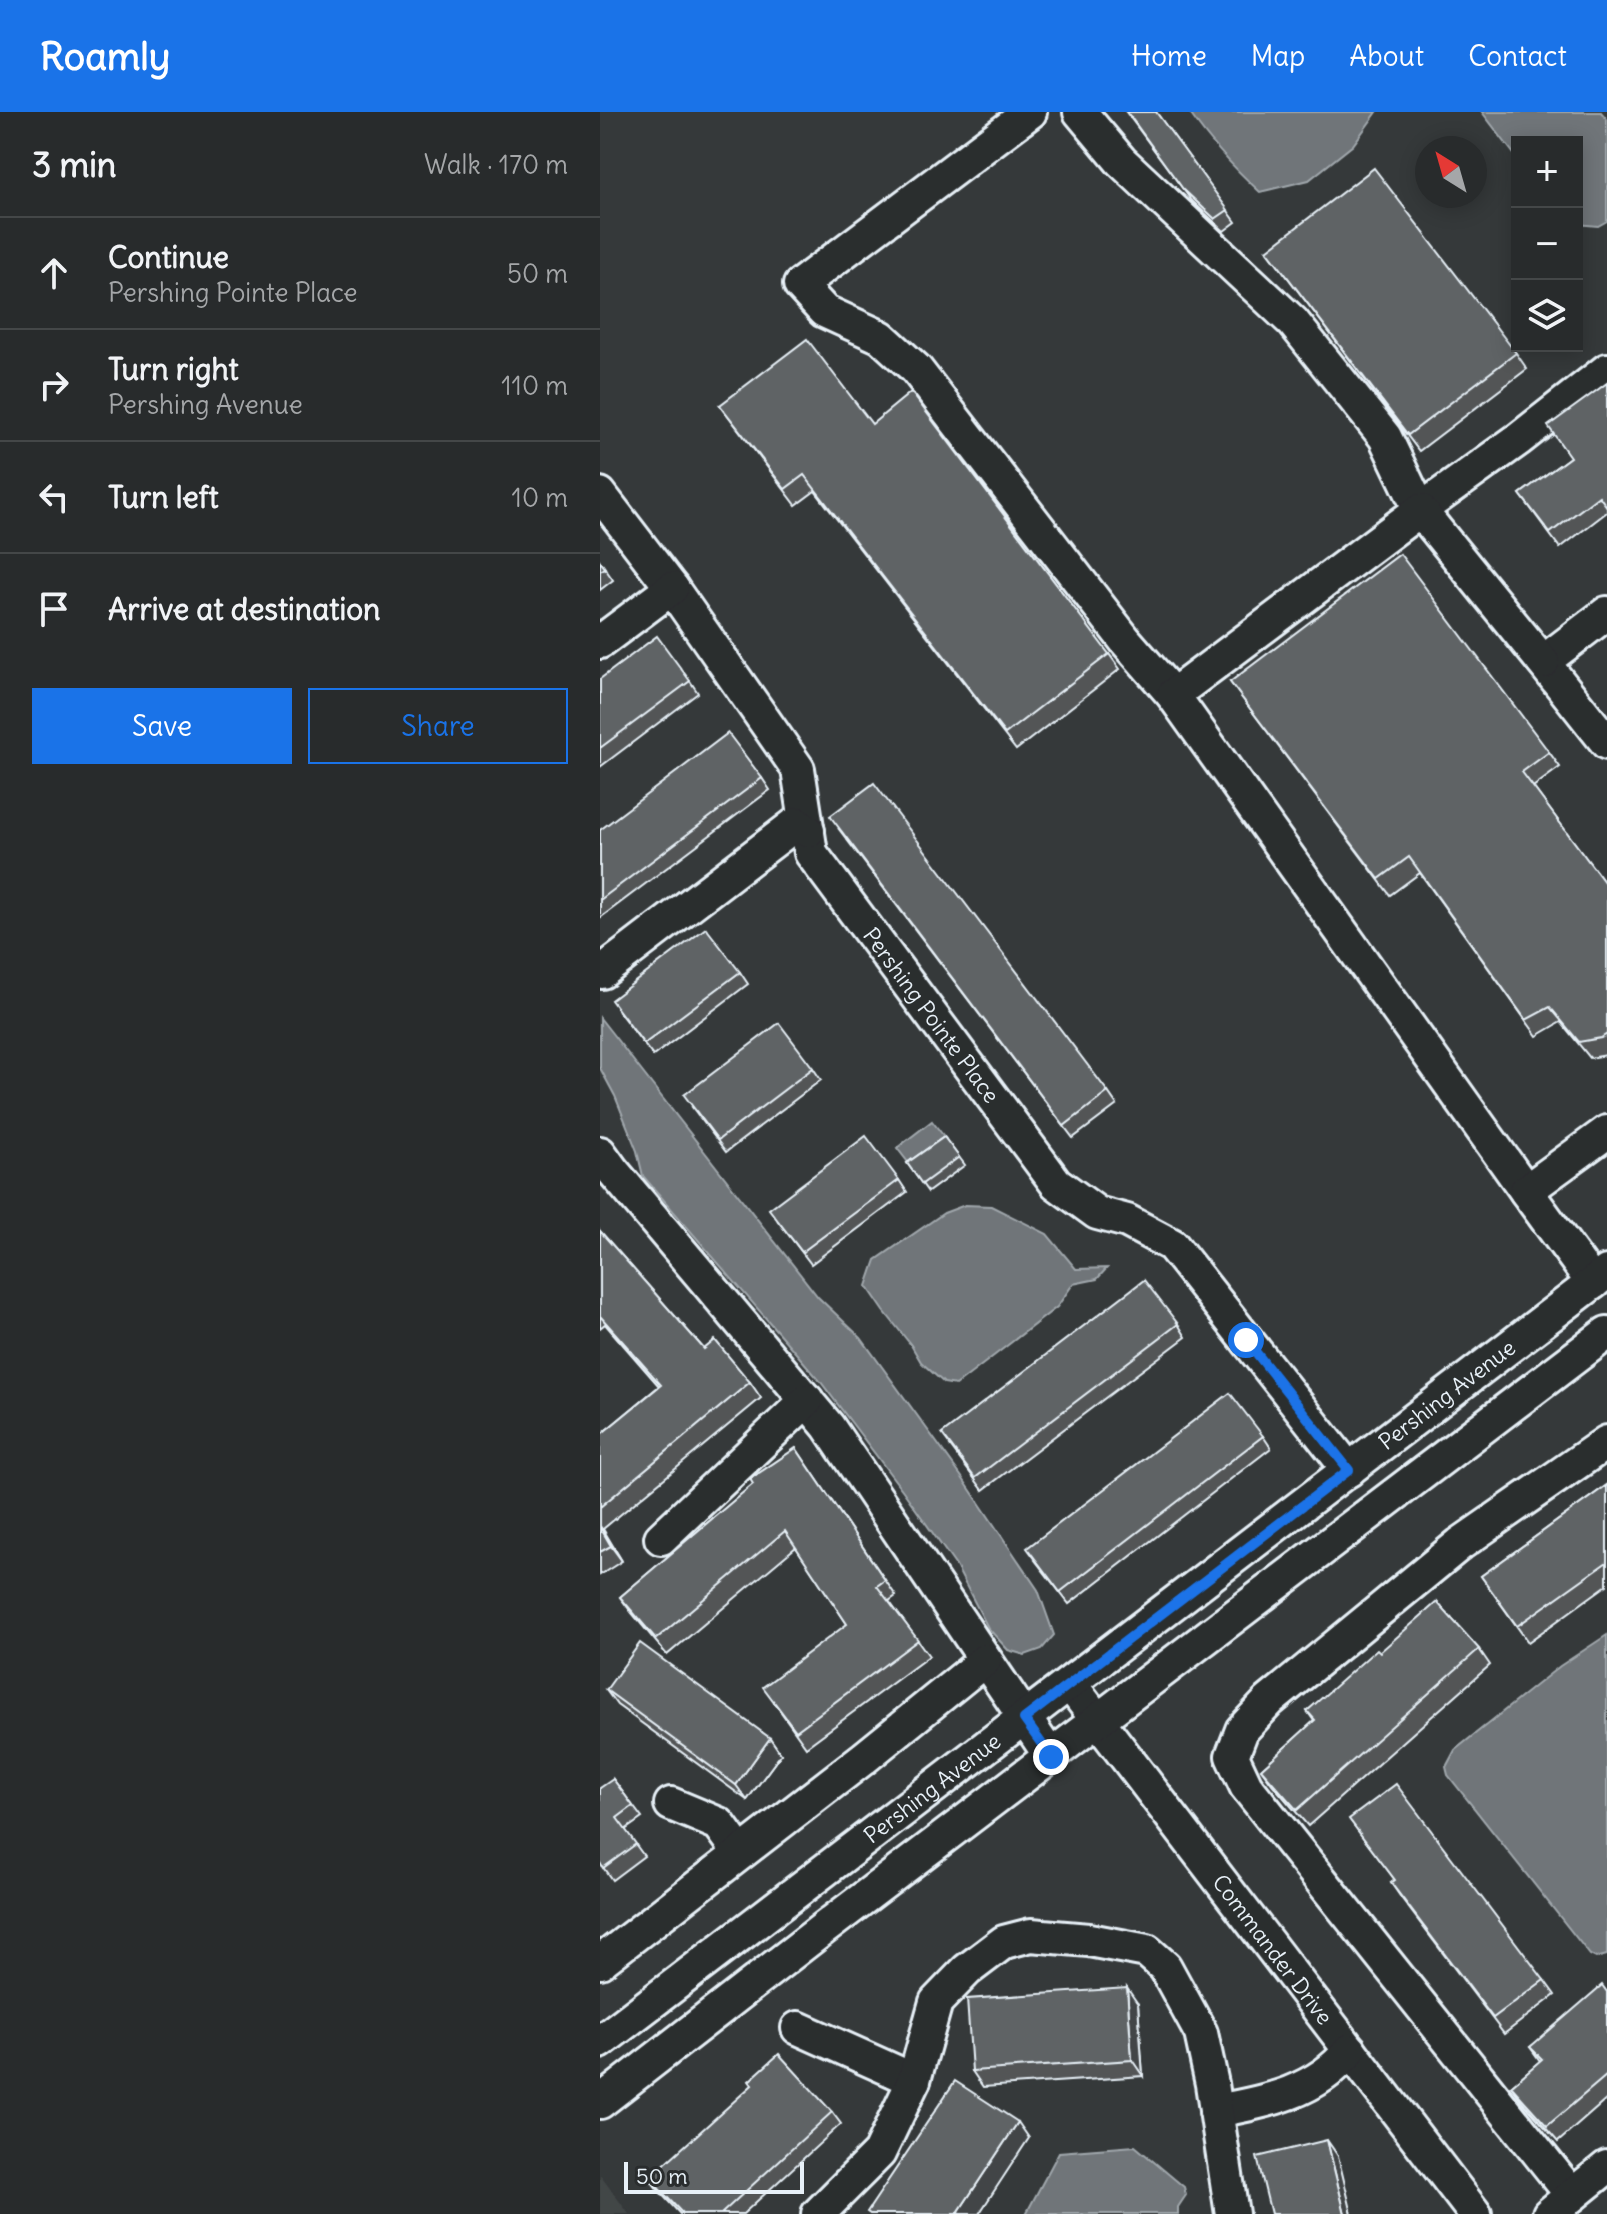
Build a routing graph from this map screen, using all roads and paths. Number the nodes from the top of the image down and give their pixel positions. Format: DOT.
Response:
graph roads {
  1 [pos="1030,112"];
  2 [pos="1080,112"];
  3 [pos="1607,370"];
  4 [pos="600,494"];
  5 [pos="1420,510"];
  6 [pos="672,588"];
  7 [pos="1607,613"];
  8 [pos="600,642"];
  9 [pos="1543,662"];
  10 [pos="1173,695"];
  11 [pos="1596,707"];
  12 [pos="1607,743"];
  13 [pos="808,831"];
  14 [pos="602,972"];
  15 [pos="1607,1132"];
  16 [pos="604,1168"];
  17 [pos="1526,1191"];
  18 [pos="1600,1278"];
  19 [pos="1607,1333"];
  20 [pos="807,1400"];
  21 [pos="1607,1442"];
  22 [pos="1349,1470"];
  23 [pos="661,1538"];
  24 [pos="985,1660"];
  25 [pos="1070,1684"];
  26 [pos="1024,1719"];
  27 [pos="1099,1722"];
  28 [pos="1051,1757"];
  29 [pos="671,1804"];
  30 [pos="740,1853"];
  31 [pos="600,1962"];
  32 [pos="798,2028"];
  33 [pos="600,2042"];
  34 [pos="1350,2050"];
  35 [pos="914,2080"];
  36 [pos="600,2102"];
  37 [pos="1216,2111"];
  38 [pos="1580,2189"];
  39 [pos="818,2214"];
  40 [pos="1232,2214"];
  41 [pos="1475,2214"];
  1 -- 10 [label="street"];
  2 -- 5 [label="street"];
  3 -- 5 [label="street"];
  4 -- 6 [label="street, Pershing Pointe Place"];
  5 -- 9 [label="street"];
  5 -- 10 [label="street"];
  6 -- 8 [label="street"];
  6 -- 13 [label="street, Pershing Pointe Place"];
  7 -- 9 [label="street"];
  9 -- 11 [label="street"];
  10 -- 17 [label="street"];
  11 -- 12 [label="street"];
  13 -- 14 [label="street"];
  13 -- 22 [label="street, Pershing Pointe Place"];
  15 -- 17 [label="street"];
  16 -- 20 [label="street"];
  17 -- 18 [label="street"];
  18 -- 22 [label="street, Pershing Avenue"];
  19 -- 27 [label="street"];
  20 -- 23 [label="street"];
  20 -- 24 [label="street"];
  21 -- 38 [label="street"];
  22 -- 25 [label="street, Pershing Avenue"];
  24 -- 26 [label="street"];
  24 -- 30 [label="street"];
  25 -- 26 [label="street, Pershing Avenue"];
  25 -- 27 [label="street, Commander Drive"];
  26 -- 28 [label="street"];
  26 -- 33 [label="street, Pershing Avenue"];
  27 -- 28 [label="street"];
  27 -- 34 [label="street, Commander Drive"];
  28 -- 36 [label="street"];
  29 -- 30 [label="street"];
  30 -- 31 [label="street"];
  32 -- 35 [label="street"];
  34 -- 37 [label="street"];
  34 -- 41 [label="street, Commander Drive"];
  35 -- 37 [label="street"];
  35 -- 39 [label="street"];
  37 -- 40 [label="street"];
}
